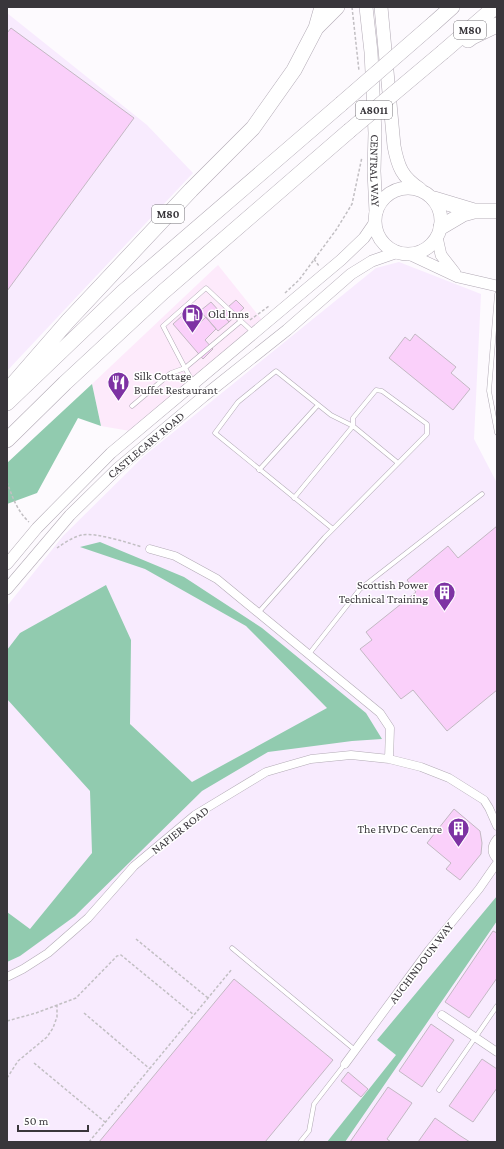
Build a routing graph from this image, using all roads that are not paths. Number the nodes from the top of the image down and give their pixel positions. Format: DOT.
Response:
graph roads {
  1 [pos="322,7"];
  2 [pos="337,7"];
  3 [pos="366,7"];
  4 [pos="381,7"];
  5 [pos="452,7"];
  6 [pos="495,7"];
  7 [pos="497,25"];
  8 [pos="316,28"];
  9 [pos="444,56"];
  10 [pos="428,195"];
  11 [pos="474,211"];
  12 [pos="497,211"];
  13 [pos="375,218"];
  14 [pos="439,232"];
  15 [pos="404,253"];
  16 [pos="458,277"];
  17 [pos="497,286"];
  18 [pos="497,294"];
  19 [pos="241,321"];
  20 [pos="254,333"];
  21 [pos="185,368"];
  22 [pos="194,384"];
  23 [pos="7,391"];
  24 [pos="204,396"];
  25 [pos="7,403"];
  26 [pos="318,405"];
  27 [pos="132,406"];
  28 [pos="353,426"];
  29 [pos="497,433"];
  30 [pos="7,440"];
  31 [pos="398,463"];
  32 [pos="259,470"];
  33 [pos="482,494"];
  34 [pos="294,498"];
  35 [pos="333,530"];
  36 [pos="150,549"];
  37 [pos="7,564"];
  38 [pos="7,589"];
  39 [pos="258,613"];
  40 [pos="309,655"];
  41 [pos="389,759"];
  42 [pos="497,826"];
  43 [pos="497,839"];
  44 [pos="497,859"];
  45 [pos="497,863"];
  46 [pos="232,948"];
  47 [pos="7,977"];
  48 [pos="497,1006"];
  49 [pos="442,1015"];
  50 [pos="475,1038"];
  51 [pos="356,1051"];
  52 [pos="497,1052"];
  53 [pos="345,1064"];
  54 [pos="439,1090"];
  55 [pos="300,1142"];
  1 -- 8 [label="highway, M80"];
  2 -- 8 [label="highway, M80"];
  3 -- 13 [label="main road, CENTRAL WAY / A8011"];
  4 -- 10 [label="main road, CENTRAL WAY / A8011"];
  5 -- 25 [label="highway, M80, bridge"];
  6 -- 9 [label="highway, M80"];
  7 -- 9 [label="highway, M80"];
  8 -- 23 [label="highway, M80"];
  9 -- 30 [label="highway, M80, bridge"];
  10 -- 11 [label="highway"];
  10 -- 13 [label="main road"];
  10 -- 14 [label="main road, A8011"];
  11 -- 12 [label="highway"];
  11 -- 14 [label="highway"];
  13 -- 15 [label="main road, A8011"];
  13 -- 20 [label="main road, CASTLECARY ROAD"];
  14 -- 15 [label="main road"];
  14 -- 16 [label="main road"];
  15 -- 16 [label="main road"];
  15 -- 24 [label="main road, CASTLECARY ROAD"];
  16 -- 17 [label="main road"];
  18 -- 29 [label="lane"];
  19 -- 20 [label="lane"];
  19 -- 21 [label="lane"];
  19 -- 21 [label="lane"];
  20 -- 22 [label="main road, CASTLECARY ROAD"];
  21 -- 22 [label="lane"];
  21 -- 27 [label="lane"];
  22 -- 24 [label="lane"];
  22 -- 37 [label="main road, CASTLECARY ROAD"];
  24 -- 38 [label="main road, CASTLECARY ROAD"];
  26 -- 28 [label="lane"];
  26 -- 32 [label="lane"];
  26 -- 32 [label="lane"];
  28 -- 31 [label="lane"];
  28 -- 31 [label="lane"];
  28 -- 34 [label="lane"];
  31 -- 35 [label="lane"];
  32 -- 34 [label="lane"];
  33 -- 40 [label="lane"];
  34 -- 35 [label="lane"];
  35 -- 39 [label="lane"];
  36 -- 39 [label="street"];
  39 -- 40 [label="street"];
  40 -- 41 [label="street"];
  41 -- 42 [label="street, NAPIER ROAD"];
  41 -- 47 [label="street, NAPIER ROAD"];
  43 -- 44 [label="street"];
  45 -- 51 [label="street, AUCHINDOUN WAY"];
  46 -- 51 [label="lane"];
  48 -- 50 [label="lane"];
  49 -- 50 [label="street"];
  50 -- 52 [label="street"];
  50 -- 54 [label="lane"];
  51 -- 53 [label="street, AUCHINDOUN WAY"];
  53 -- 55 [label="lane"];
}
